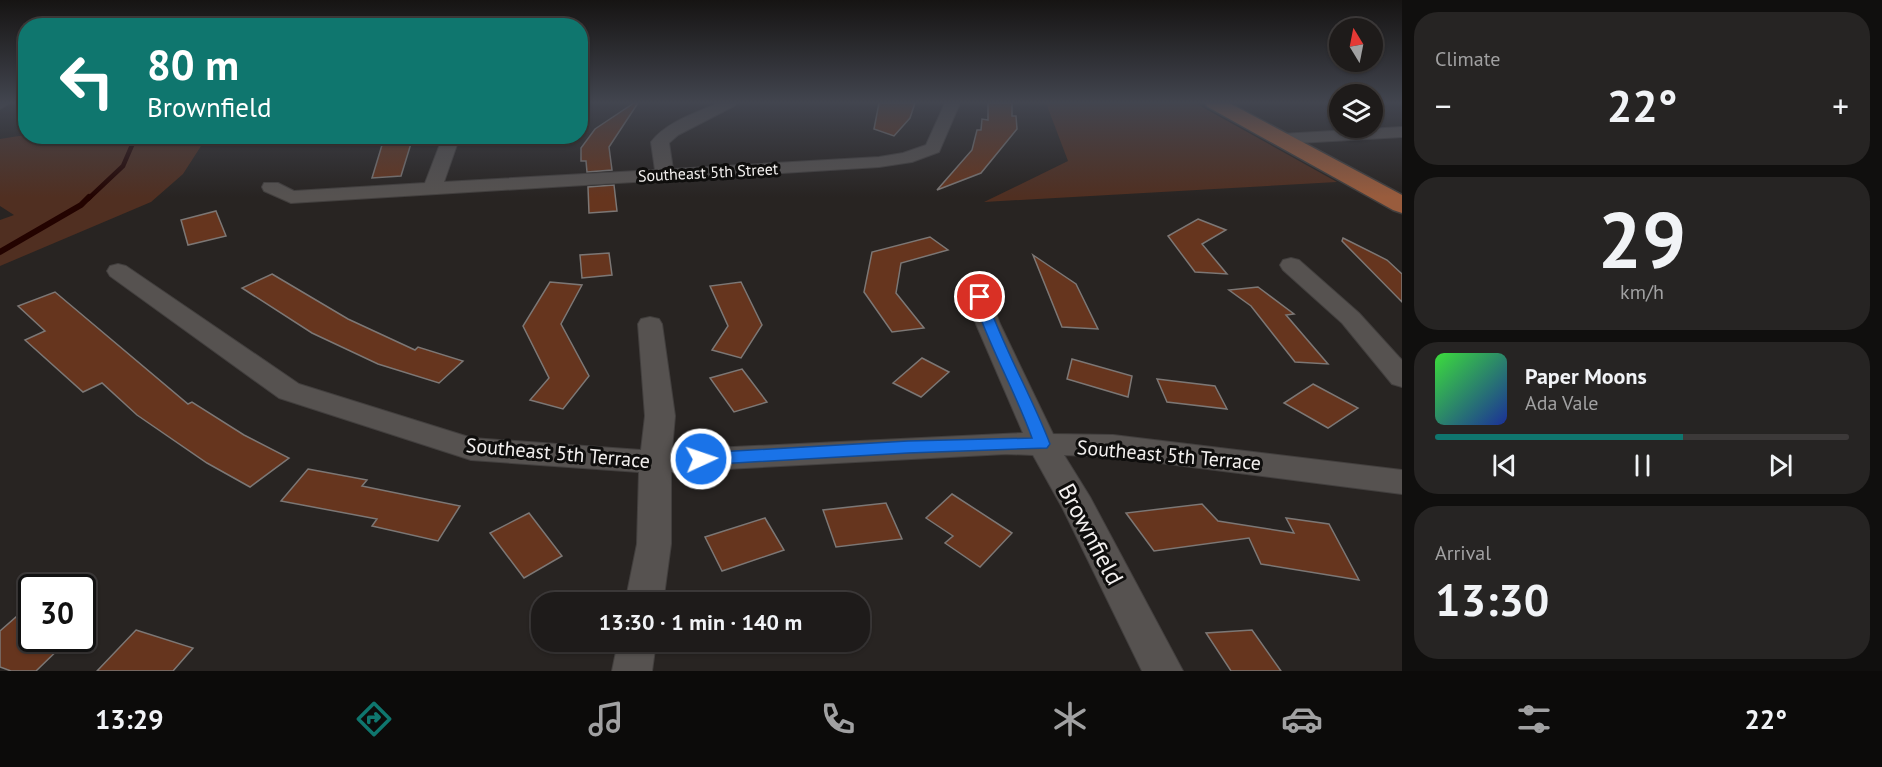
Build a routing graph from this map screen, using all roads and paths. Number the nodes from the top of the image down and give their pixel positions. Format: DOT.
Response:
graph roads {
  1 [pos="668,134"];
  2 [pos="939,134"];
  3 [pos="1272,134"];
  4 [pos="1352,134"];
  5 [pos="1281,139"];
  6 [pos="449,144"];
  7 [pos="665,174"];
  8 [pos="271,187"];
  9 [pos="433,188"];
  10 [pos="1396,198"];
  11 [pos="1291,265"];
  12 [pos="118,271"];
  13 [pos="980,297"];
  14 [pos="650,324"];
  15 [pos="1402,378"];
  16 [pos="1042,444"];
  17 [pos="655,462"];
  18 [pos="1402,482"];
  19 [pos="646,592"];
  20 [pos="635,652"];
  21 [pos="632,671"];
  22 [pos="1163,671"];
  1 -- 7 [label="street"];
  2 -- 7 [label="street, Southeast 5th Street"];
  3 -- 5 [label="main road"];
  4 -- 5 [label="street"];
  5 -- 10 [label="main road"];
  6 -- 9 [label="street"];
  7 -- 9 [label="street, Southeast 5th Street"];
  8 -- 9 [label="street, Southeast 5th Street"];
  11 -- 15 [label="street"];
  12 -- 17 [label="street, Southeast 5th Terrace"];
  13 -- 16 [label="street, Brownfield"];
  14 -- 17 [label="street"];
  16 -- 17 [label="street, Southeast 5th Terrace"];
  16 -- 18 [label="street, Southeast 5th Terrace"];
  16 -- 22 [label="street, Brownfield"];
  17 -- 19 [label="street"];
  20 -- 21 [label="street"];
}
